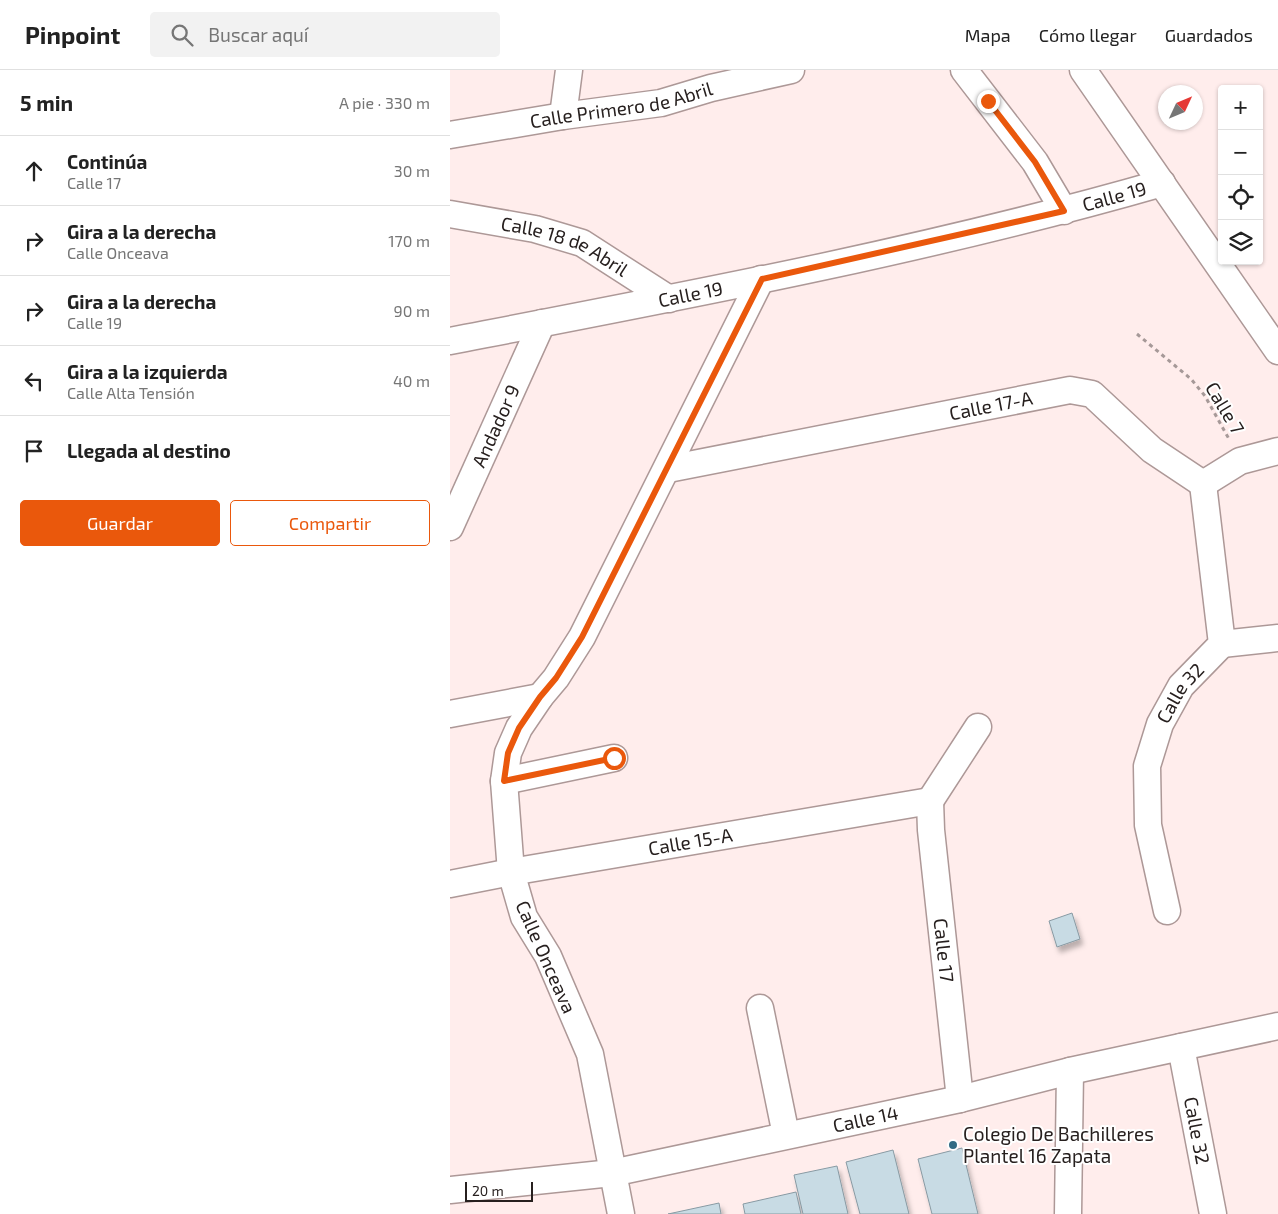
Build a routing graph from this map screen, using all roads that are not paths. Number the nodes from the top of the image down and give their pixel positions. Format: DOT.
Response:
graph roads {
  1 [pos="569,70"];
  2 [pos="791,70"];
  3 [pos="964,70"];
  4 [pos="1083,70"];
  5 [pos="750,75"];
  6 [pos="564,116"];
  7 [pos="450,135"];
  8 [pos="1162,183"];
  9 [pos="1064,211"];
  10 [pos="450,214"];
  11 [pos="762,279"];
  12 [pos="669,299"];
  13 [pos="542,323"];
  14 [pos="450,341"];
  15 [pos="1278,351"];
  16 [pos="1278,451"];
  17 [pos="668,469"];
  18 [pos="1203,484"];
  19 [pos="450,527"];
  20 [pos="1278,638"];
  21 [pos="1222,644"];
  22 [pos="540,697"];
  23 [pos="450,714"];
  24 [pos="978,727"];
  25 [pos="614,758"];
  26 [pos="504,781"];
  27 [pos="930,801"];
  28 [pos="511,872"];
  29 [pos="450,884"];
  30 [pos="1167,911"];
  31 [pos="760,1008"];
  32 [pos="1278,1026"];
  33 [pos="1182,1047"];
  34 [pos="1070,1071"];
  35 [pos="960,1099"];
  36 [pos="786,1135"];
  37 [pos="612,1173"];
  38 [pos="450,1190"];
  39 [pos="621,1214"];
  40 [pos="1068,1214"];
  41 [pos="1213,1214"];
  1 -- 6 [label="street"];
  2 -- 5 [label="street, Calle Primero de Abril"];
  3 -- 9 [label="street"];
  4 -- 8 [label="street"];
  5 -- 6 [label="street, Calle Primero de Abril"];
  6 -- 7 [label="street, Calle Primero de Abril"];
  8 -- 9 [label="street, Calle 19"];
  8 -- 15 [label="street"];
  9 -- 11 [label="street, Calle 19"];
  10 -- 12 [label="street, Calle 18 de Abril"];
  11 -- 12 [label="street, Calle 19"];
  11 -- 17 [label="street, Calle Onceava"];
  12 -- 13 [label="street, Calle 19"];
  13 -- 14 [label="street, Calle 19"];
  13 -- 19 [label="street, Andador 9"];
  16 -- 18 [label="street"];
  17 -- 18 [label="street, Calle 17-A"];
  17 -- 22 [label="street, Calle Onceava"];
  18 -- 21 [label="street"];
  20 -- 21 [label="street"];
  21 -- 30 [label="street, Calle 32"];
  22 -- 23 [label="street"];
  22 -- 26 [label="street, Calle Onceava"];
  24 -- 27 [label="street"];
  25 -- 26 [label="street"];
  26 -- 28 [label="street, Calle Onceava"];
  27 -- 28 [label="street, Calle 15-A"];
  27 -- 35 [label="street, Calle 17"];
  28 -- 29 [label="street, Calle 15-A"];
  28 -- 37 [label="street, Calle Onceava"];
  31 -- 36 [label="street"];
  32 -- 33 [label="street, Calle 14"];
  33 -- 34 [label="street, Calle 14"];
  33 -- 41 [label="street, Calle 32"];
  34 -- 35 [label="street, Calle 14"];
  34 -- 40 [label="street"];
  35 -- 36 [label="street, Calle 14"];
  36 -- 37 [label="street, Calle 14"];
  37 -- 38 [label="street, Calle 14"];
  37 -- 39 [label="street, Calle Onceava"];
}
